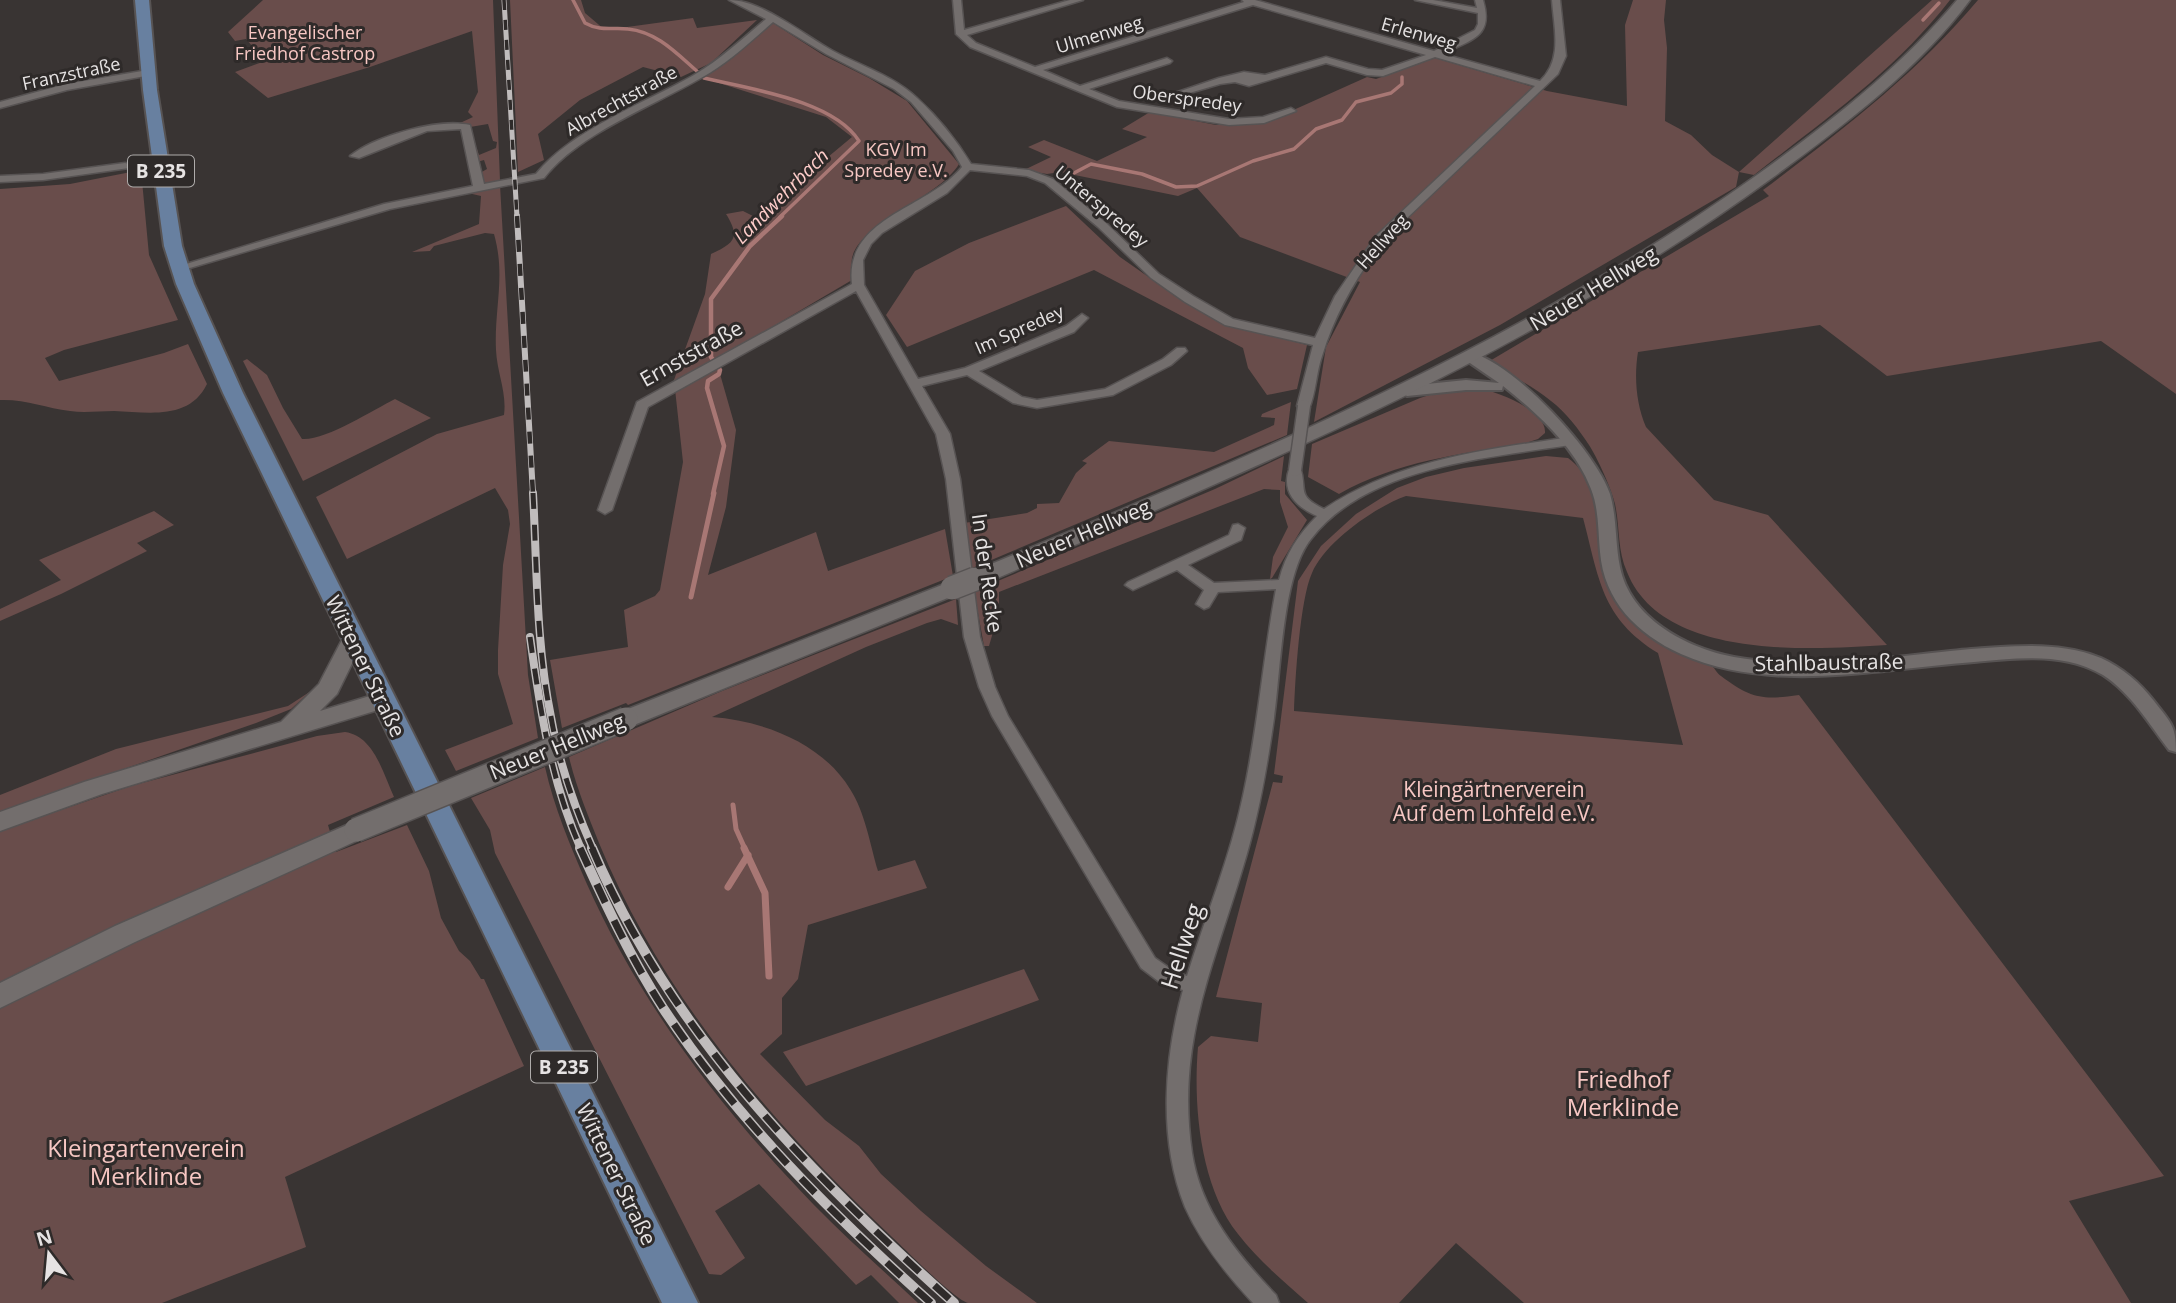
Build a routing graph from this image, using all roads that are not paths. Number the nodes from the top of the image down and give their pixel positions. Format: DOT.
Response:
graph roads {
  1 [pos="142,0"];
  2 [pos="733,0"];
  3 [pos="957,0"];
  4 [pos="1079,0"];
  5 [pos="1419,0"];
  6 [pos="1479,0"];
  7 [pos="1556,0"];
  8 [pos="1964,0"];
  9 [pos="1249,1"];
  10 [pos="1481,11"];
  11 [pos="772,18"];
  12 [pos="960,34"];
  13 [pos="1436,54"];
  14 [pos="1167,61"];
  15 [pos="1035,70"];
  16 [pos="148,73"];
  17 [pos="1542,86"];
  18 [pos="1079,89"];
  19 [pos="1172,97"];
  20 [pos="0,105"];
  21 [pos="1292,110"];
  22 [pos="355,156"];
  23 [pos="125,166"];
  24 [pos="967,167"];
  25 [pos="0,179"];
  26 [pos="479,187"];
  27 [pos="179,268"];
  28 [pos="858,285"];
  29 [pos="1082,318"];
  30 [pos="1319,343"];
  31 [pos="1181,351"];
  32 [pos="1465,362"];
  33 [pos="969,371"];
  34 [pos="915,384"];
  35 [pos="1496,387"];
  36 [pos="1406,391"];
  37 [pos="1548,418"];
  38 [pos="1570,441"];
  39 [pos="605,510"];
  40 [pos="1326,515"];
  41 [pos="1238,528"];
  42 [pos="1178,564"];
  43 [pos="1284,583"];
  44 [pos="1133,585"];
  45 [pos="1213,588"];
  46 [pos="1203,604"];
  47 [pos="353,639"];
  48 [pos="383,700"];
  49 [pos="290,726"];
  50 [pos="2176,745"];
  51 [pos="0,822"];
  52 [pos="125,934"];
  53 [pos="0,983"];
  54 [pos="1195,986"];
  55 [pos="0,996"];
  56 [pos="680,1303"];
  57 [pos="1268,1303"];
  1 -- 16 [label="main road, Wittener Straße / B 235"];
  2 -- 11 [label="street"];
  3 -- 12 [label="street"];
  4 -- 12 [label="street"];
  5 -- 10 [label="street"];
  6 -- 10 [label="street"];
  7 -- 17 [label="street, Hellweg"];
  8 -- 32 [label="main road, Neuer Hellweg"];
  9 -- 13 [label="street, Erlenweg"];
  9 -- 15 [label="street, Ulmenweg"];
  10 -- 13 [label="street"];
  11 -- 24 [label="street"];
  11 -- 26 [label="street, Albrechtstraße"];
  12 -- 15 [label="street, Oberspredey"];
  13 -- 17 [label="street, Erlenweg"];
  13 -- 19 [label="street"];
  14 -- 18 [label="street, Oberspredey"];
  15 -- 18 [label="street, Oberspredey"];
  16 -- 20 [label="street, Franzstraße"];
  16 -- 27 [label="main road, Wittener Straße / B 235"];
  17 -- 30 [label="street, Hellweg"];
  18 -- 21 [label="street, Oberspredey"];
  22 -- 26 [label="street"];
  23 -- 25 [label="street"];
  24 -- 28 [label="street"];
  24 -- 30 [label="street, Unterspredey"];
  26 -- 27 [label="street, Albrechtstraße"];
  27 -- 47 [label="main road, Wittener Straße / B 235"];
  28 -- 34 [label="street, In der Recke"];
  28 -- 39 [label="street, Ernststraße"];
  29 -- 33 [label="street, Im Spredey"];
  30 -- 40 [label="street, Hellweg, bridge"];
  31 -- 33 [label="street, Im Spredey"];
  32 -- 35 [label="street, Stahlbaustraße"];
  32 -- 36 [label="main road, Neuer Hellweg"];
  32 -- 37 [label="street, Stahlbaustraße"];
  33 -- 34 [label="street, Im Spredey"];
  34 -- 54 [label="street, In der Recke"];
  35 -- 36 [label="street"];
  35 -- 37 [label="street, Stahlbaustraße"];
  36 -- 52 [label="main road, Neuer Hellweg, bridge"];
  37 -- 38 [label="street, Stahlbaustraße"];
  38 -- 40 [label="street, Hellweg"];
  38 -- 50 [label="street, Stahlbaustraße"];
  40 -- 43 [label="street, Hellweg"];
  41 -- 42 [label="street"];
  42 -- 44 [label="street"];
  42 -- 45 [label="street"];
  43 -- 45 [label="street"];
  43 -- 54 [label="street, Hellweg"];
  45 -- 46 [label="street"];
  47 -- 48 [label="main road, Wittener Straße / B 235"];
  47 -- 49 [label="main road"];
  48 -- 49 [label="main road"];
  48 -- 56 [label="main road, Wittener Straße / B 235"];
  49 -- 51 [label="main road"];
  52 -- 53 [label="main road, Neuer Hellweg"];
  52 -- 55 [label="main road, Neuer Hellweg"];
  54 -- 57 [label="street, Hellweg"];
}
